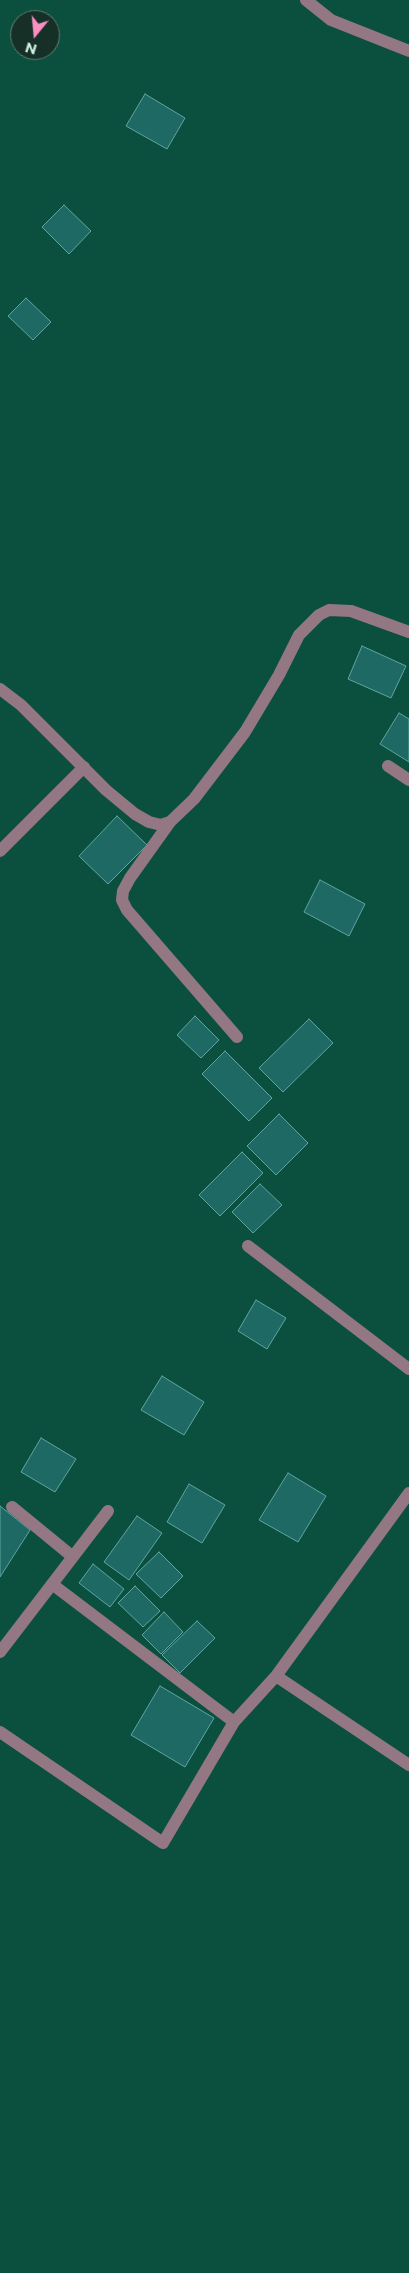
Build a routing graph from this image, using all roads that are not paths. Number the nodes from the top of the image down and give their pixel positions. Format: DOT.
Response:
graph roads {
  1 [pos="306,0"];
  2 [pos="409,52"];
  3 [pos="409,632"];
  4 [pos="0,689"];
  5 [pos="388,766"];
  6 [pos="84,767"];
  7 [pos="409,780"];
  8 [pos="170,822"];
  9 [pos="0,851"];
  10 [pos="237,1037"];
  11 [pos="248,1246"];
  12 [pos="409,1369"];
  13 [pos="409,1493"];
  14 [pos="12,1507"];
  15 [pos="108,1511"];
  16 [pos="73,1557"];
  17 [pos="52,1584"];
  18 [pos="0,1652"];
  19 [pos="276,1676"];
  20 [pos="234,1722"];
  21 [pos="0,1732"];
  22 [pos="409,1765"];
  1 -- 2 [label="street"];
  3 -- 8 [label="street"];
  4 -- 6 [label="street"];
  5 -- 7 [label="street"];
  6 -- 8 [label="street"];
  6 -- 9 [label="street"];
  8 -- 10 [label="street"];
  11 -- 12 [label="street"];
  13 -- 19 [label="street"];
  14 -- 16 [label="street"];
  15 -- 16 [label="street"];
  16 -- 17 [label="street"];
  17 -- 18 [label="street"];
  17 -- 20 [label="street"];
  19 -- 20 [label="street"];
  19 -- 22 [label="street"];
  20 -- 21 [label="street"];
}
